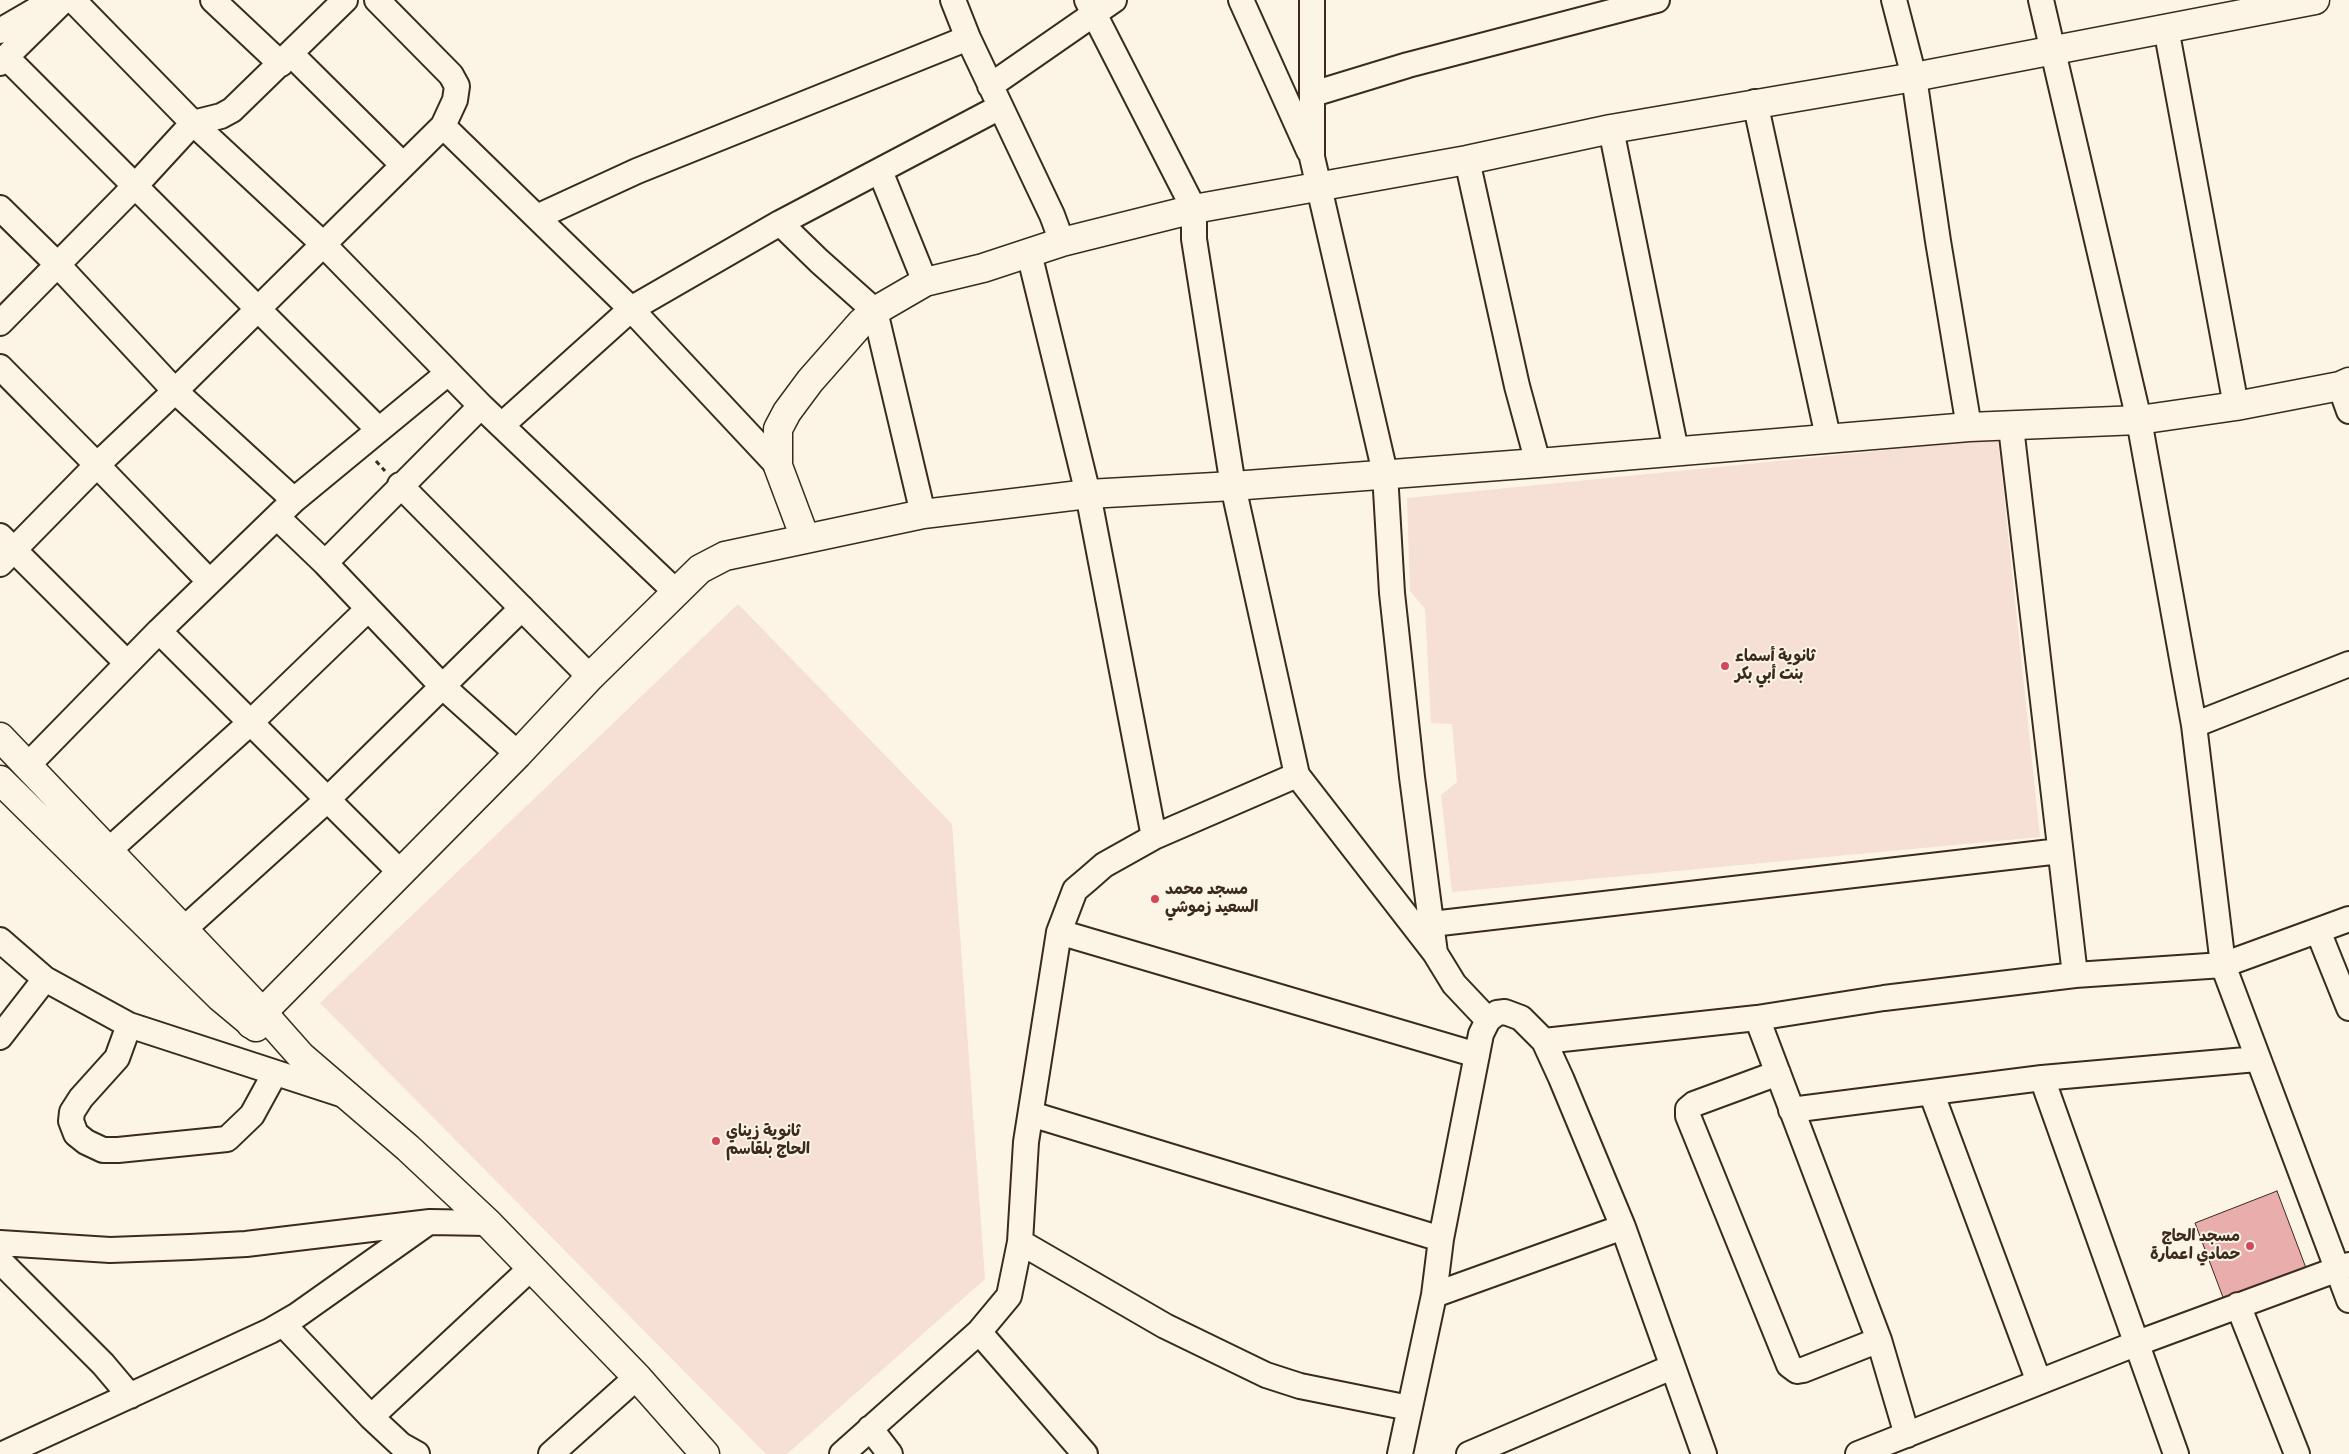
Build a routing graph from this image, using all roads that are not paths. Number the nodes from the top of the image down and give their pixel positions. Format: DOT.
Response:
graph roads {
  1 [pos="54,0"];
  2 [pos="64,0"];
  3 [pos="73,0"];
  4 [pos="213,0"];
  5 [pos="345,0"];
  6 [pos="377,0"];
  7 [pos="953,0"];
  8 [pos="1114,0"];
  9 [pos="1241,0"];
  10 [pos="1312,0"];
  11 [pos="1658,0"];
  12 [pos="1894,0"];
  13 [pos="2041,0"];
  14 [pos="2315,0"];
  15 [pos="1090,6"];
  16 [pos="2166,28"];
  17 [pos="0,31"];
  18 [pos="968,38"];
  19 [pos="2054,49"];
  20 [pos="286,59"];
  21 [pos="3,60"];
  22 [pos="1914,77"];
  23 [pos="990,86"];
  24 [pos="1313,94"];
  25 [pos="1755,102"];
  26 [pos="1000,108"];
  27 [pos="193,123"];
  28 [pos="443,126"];
  29 [pos="1611,129"];
  30 [pos="1312,157"];
  31 [pos="1466,160"];
  32 [pos="403,165"];
  33 [pos="880,171"];
  34 [pos="136,185"];
  35 [pos="1320,187"];
  36 [pos="0,208"];
  37 [pos="1194,209"];
  38 [pos="537,217"];
  39 [pos="780,223"];
  40 [pos="1062,242"];
  41 [pos="323,244"];
  42 [pos="1029,253"];
  43 [pos="57,264"];
  44 [pos="925,282"];
  45 [pos="631,309"];
  46 [pos="256,310"];
  47 [pos="875,311"];
  48 [pos="0,323"];
  49 [pos="0,367"];
  50 [pos="448,373"];
  51 [pos="2345,384"];
  52 [pos="176,390"];
  53 [pos="481,406"];
  54 [pos="2236,406"];
  55 [pos="2349,411"];
  56 [pos="2139,420"];
  57 [pos="502,426"];
  58 [pos="1969,427"];
  59 [pos="2011,427"];
  60 [pos="378,430"];
  61 [pos="1828,437"];
  62 [pos="1676,451"];
  63 [pos="1538,463"];
  64 [pos="98,464"];
  65 [pos="778,466"];
  66 [pos="1385,473"];
  67 [pos="400,485"];
  68 [pos="1233,486"];
  69 [pos="1088,494"];
  70 [pos="294,500"];
  71 [pos="923,514"];
  72 [pos="277,517"];
  73 [pos="805,538"];
  74 [pos="4,550"];
  75 [pos="325,563"];
  76 [pos="209,581"];
  77 [pos="676,592"];
  78 [pos="522,608"];
  79 [pos="368,610"];
  80 [pos="159,631"];
  81 [pos="127,663"];
  82 [pos="2349,664"];
  83 [pos="590,677"];
  84 [pos="441,685"];
  85 [pos="251,722"];
  86 [pos="2194,725"];
  87 [pos="0,737"];
  88 [pos="518,754"];
  89 [pos="28,765"];
  90 [pos="1297,775"];
  91 [pos="0,780"];
  92 [pos="327,800"];
  93 [pos="1154,837"];
  94 [pos="108,851"];
  95 [pos="2060,851"];
  96 [pos="400,872"];
  97 [pos="2349,919"];
  98 [pos="1432,924"];
  99 [pos="183,930"];
  100 [pos="2318,931"];
  101 [pos="1058,932"];
  102 [pos="0,940"];
  103 [pos="1435,953"];
  104 [pos="2223,965"];
  105 [pos="2075,975"];
  106 [pos="45,980"];
  107 [pos="2349,1008"];
  108 [pos="257,1018"];
  109 [pos="1756,1018"];
  110 [pos="1488,1020"];
  111 [pos="128,1025"];
  112 [pos="0,1037"];
  113 [pos="1544,1041"];
  114 [pos="1477,1055"];
  115 [pos="2257,1059"];
  116 [pos="275,1073"];
  117 [pos="1778,1073"];
  118 [pos="2042,1078"];
  119 [pos="1931,1092"];
  120 [pos="348,1096"];
  121 [pos="1791,1110"];
  122 [pos="1031,1114"];
  123 [pos="430,1222"];
  124 [pos="488,1222"];
  125 [pos="1623,1227"];
  126 [pos="1441,1239"];
  127 [pos="1020,1242"];
  128 [pos="0,1243"];
  129 [pos="0,1261"];
  130 [pos="2343,1267"];
  131 [pos="531,1268"];
  132 [pos="1434,1295"];
  133 [pos="2349,1300"];
  134 [pos="2238,1305"];
  135 [pos="283,1324"];
  136 [pos="979,1332"];
  137 [pos="1879,1340"];
  138 [pos="2135,1344"];
  139 [pos="1672,1367"];
  140 [pos="637,1377"];
  141 [pos="2039,1382"];
  142 [pos="130,1396"];
  143 [pos="1408,1408"];
  144 [pos="371,1417"];
  145 [pos="870,1428"];
  146 [pos="1907,1434"];
  147 [pos="2169,1452"];
  148 [pos="3,1454"];
  149 [pos="417,1454"];
  150 [pos="551,1454"];
  151 [pos="705,1454"];
  152 [pos="842,1454"];
  153 [pos="890,1454"];
  154 [pos="1085,1454"];
  155 [pos="1400,1454"];
  156 [pos="1469,1454"];
  157 [pos="1704,1454"];
  158 [pos="1858,1454"];
  159 [pos="2297,1454"];
  1 -- 17 [label="street"];
  2 -- 21 [label="street"];
  3 -- 27 [label="street"];
  4 -- 20 [label="street"];
  5 -- 20 [label="street"];
  6 -- 28 [label="street"];
  7 -- 18 [label="street"];
  8 -- 15 [label="street"];
  9 -- 30 [label="street"];
  10 -- 24 [label="street"];
  11 -- 24 [label="street"];
  12 -- 22 [label="street"];
  13 -- 19 [label="street"];
  14 -- 16 [label="main road"];
  15 -- 23 [label="street"];
  15 -- 37 [label="street"];
  16 -- 19 [label="main road"];
  16 -- 54 [label="street"];
  18 -- 23 [label="street"];
  18 -- 38 [label="street"];
  19 -- 22 [label="main road"];
  19 -- 56 [label="street"];
  20 -- 27 [label="street"];
  20 -- 32 [label="street"];
  21 -- 34 [label="street"];
  22 -- 25 [label="main road"];
  22 -- 58 [label="street"];
  23 -- 26 [label="street"];
  24 -- 30 [label="street"];
  25 -- 29 [label="main road"];
  25 -- 61 [label="street"];
  26 -- 33 [label="street"];
  26 -- 40 [label="street"];
  27 -- 34 [label="street"];
  27 -- 41 [label="street"];
  28 -- 32 [label="street"];
  28 -- 38 [label="street"];
  29 -- 31 [label="main road"];
  29 -- 62 [label="street"];
  30 -- 35 [label="street"];
  31 -- 35 [label="main road"];
  31 -- 63 [label="street"];
  32 -- 41 [label="street"];
  33 -- 39 [label="street"];
  33 -- 44 [label="street"];
  34 -- 43 [label="street"];
  34 -- 46 [label="street"];
  35 -- 37 [label="main road"];
  35 -- 66 [label="street"];
  36 -- 43 [label="street"];
  37 -- 40 [label="main road"];
  37 -- 68 [label="street"];
  38 -- 45 [label="street"];
  39 -- 45 [label="street"];
  39 -- 47 [label="street"];
  40 -- 42 [label="main road"];
  41 -- 46 [label="street"];
  41 -- 50 [label="street"];
  42 -- 44 [label="main road"];
  42 -- 69 [label="street"];
  43 -- 48 [label="street"];
  43 -- 52 [label="street"];
  44 -- 47 [label="main road"];
  45 -- 57 [label="street"];
  45 -- 65 [label="street"];
  46 -- 52 [label="street"];
  46 -- 60 [label="street"];
  47 -- 65 [label="main road"];
  47 -- 71 [label="street"];
  49 -- 64 [label="street"];
  50 -- 53 [label="street"];
  50 -- 60 [label="street"];
  51 -- 54 [label="main road"];
  51 -- 55 [label="street"];
  52 -- 64 [label="street"];
  52 -- 70 [label="street"];
  53 -- 57 [label="street"];
  53 -- 67 [label="street"];
  54 -- 56 [label="main road"];
  56 -- 59 [label="main road"];
  56 -- 86 [label="street"];
  57 -- 77 [label="street"];
  58 -- 59 [label="main road"];
  58 -- 61 [label="main road"];
  59 -- 95 [label="street"];
  60 -- 70 [label="street"];
  61 -- 62 [label="main road"];
  62 -- 63 [label="main road"];
  63 -- 66 [label="main road"];
  64 -- 74 [label="street"];
  64 -- 76 [label="street"];
  65 -- 73 [label="main road"];
  66 -- 68 [label="main road"];
  66 -- 98 [label="street"];
  67 -- 75 [label="street"];
  67 -- 78 [label="street"];
  68 -- 69 [label="main road"];
  68 -- 90 [label="street"];
  69 -- 71 [label="main road"];
  69 -- 93 [label="street"];
  70 -- 72 [label="street"];
  71 -- 73 [label="main road"];
  72 -- 75 [label="street"];
  72 -- 76 [label="street"];
  73 -- 77 [label="main road"];
  74 -- 81 [label="street"];
  75 -- 79 [label="street"];
  76 -- 80 [label="street"];
  77 -- 83 [label="main road"];
  78 -- 83 [label="street"];
  78 -- 84 [label="street"];
  79 -- 84 [label="street"];
  79 -- 85 [label="street"];
  80 -- 81 [label="street"];
  80 -- 85 [label="street"];
  81 -- 89 [label="street"];
  82 -- 86 [label="street"];
  83 -- 88 [label="main road"];
  84 -- 88 [label="street"];
  84 -- 92 [label="street"];
  85 -- 92 [label="street"];
  85 -- 94 [label="street"];
  86 -- 104 [label="street"];
  87 -- 89 [label="main road"];
  88 -- 96 [label="main road"];
  89 -- 94 [label="main road"];
  90 -- 93 [label="street"];
  90 -- 103 [label="street"];
  91 -- 108 [label="main road"];
  92 -- 96 [label="street"];
  92 -- 99 [label="street"];
  93 -- 101 [label="street"];
  94 -- 99 [label="main road"];
  95 -- 98 [label="street"];
  95 -- 105 [label="street"];
  96 -- 108 [label="main road"];
  97 -- 100 [label="street"];
  98 -- 103 [label="street"];
  99 -- 108 [label="main road"];
  100 -- 104 [label="street"];
  100 -- 107 [label="street"];
  101 -- 114 [label="street"];
  101 -- 122 [label="street"];
  102 -- 106 [label="street"];
  103 -- 110 [label="street"];
  104 -- 105 [label="street"];
  104 -- 115 [label="street"];
  105 -- 109 [label="street"];
  106 -- 111 [label="street"];
  106 -- 112 [label="street"];
  108 -- 120 [label="main road"];
  109 -- 113 [label="street"];
  109 -- 117 [label="street"];
  110 -- 113 [label="street"];
  110 -- 114 [label="street"];
  111 -- 116 [label="street"];
  111 -- 116 [label="street"];
  113 -- 125 [label="street"];
  114 -- 126 [label="street"];
  115 -- 118 [label="street"];
  115 -- 130 [label="street"];
  116 -- 120 [label="street"];
  117 -- 121 [label="street"];
  117 -- 137 [label="street"];
  118 -- 119 [label="street"];
  118 -- 138 [label="street"];
  119 -- 121 [label="street"];
  119 -- 141 [label="street"];
  120 -- 124 [label="main road"];
  121 -- 137 [label="street"];
  122 -- 126 [label="street"];
  122 -- 127 [label="street"];
  123 -- 124 [label="street"];
  123 -- 128 [label="street"];
  123 -- 135 [label="street"];
  124 -- 131 [label="main road"];
  125 -- 132 [label="street"];
  125 -- 139 [label="street"];
  126 -- 132 [label="street"];
  127 -- 136 [label="street"];
  127 -- 143 [label="street"];
  129 -- 142 [label="street"];
  130 -- 133 [label="street"];
  130 -- 134 [label="street"];
  131 -- 140 [label="main road"];
  131 -- 144 [label="street"];
  132 -- 143 [label="street"];
  134 -- 138 [label="street"];
  134 -- 159 [label="street"];
  135 -- 142 [label="street"];
  135 -- 144 [label="street"];
  136 -- 145 [label="street"];
  136 -- 154 [label="street"];
  137 -- 146 [label="street"];
  138 -- 141 [label="street"];
  138 -- 147 [label="street"];
  139 -- 156 [label="street"];
  139 -- 157 [label="street"];
  140 -- 150 [label="street"];
  140 -- 151 [label="main road"];
  141 -- 146 [label="street"];
  142 -- 148 [label="street"];
  143 -- 155 [label="street"];
  144 -- 149 [label="street"];
  145 -- 152 [label="street"];
  145 -- 153 [label="street"];
  146 -- 158 [label="street"];
}
